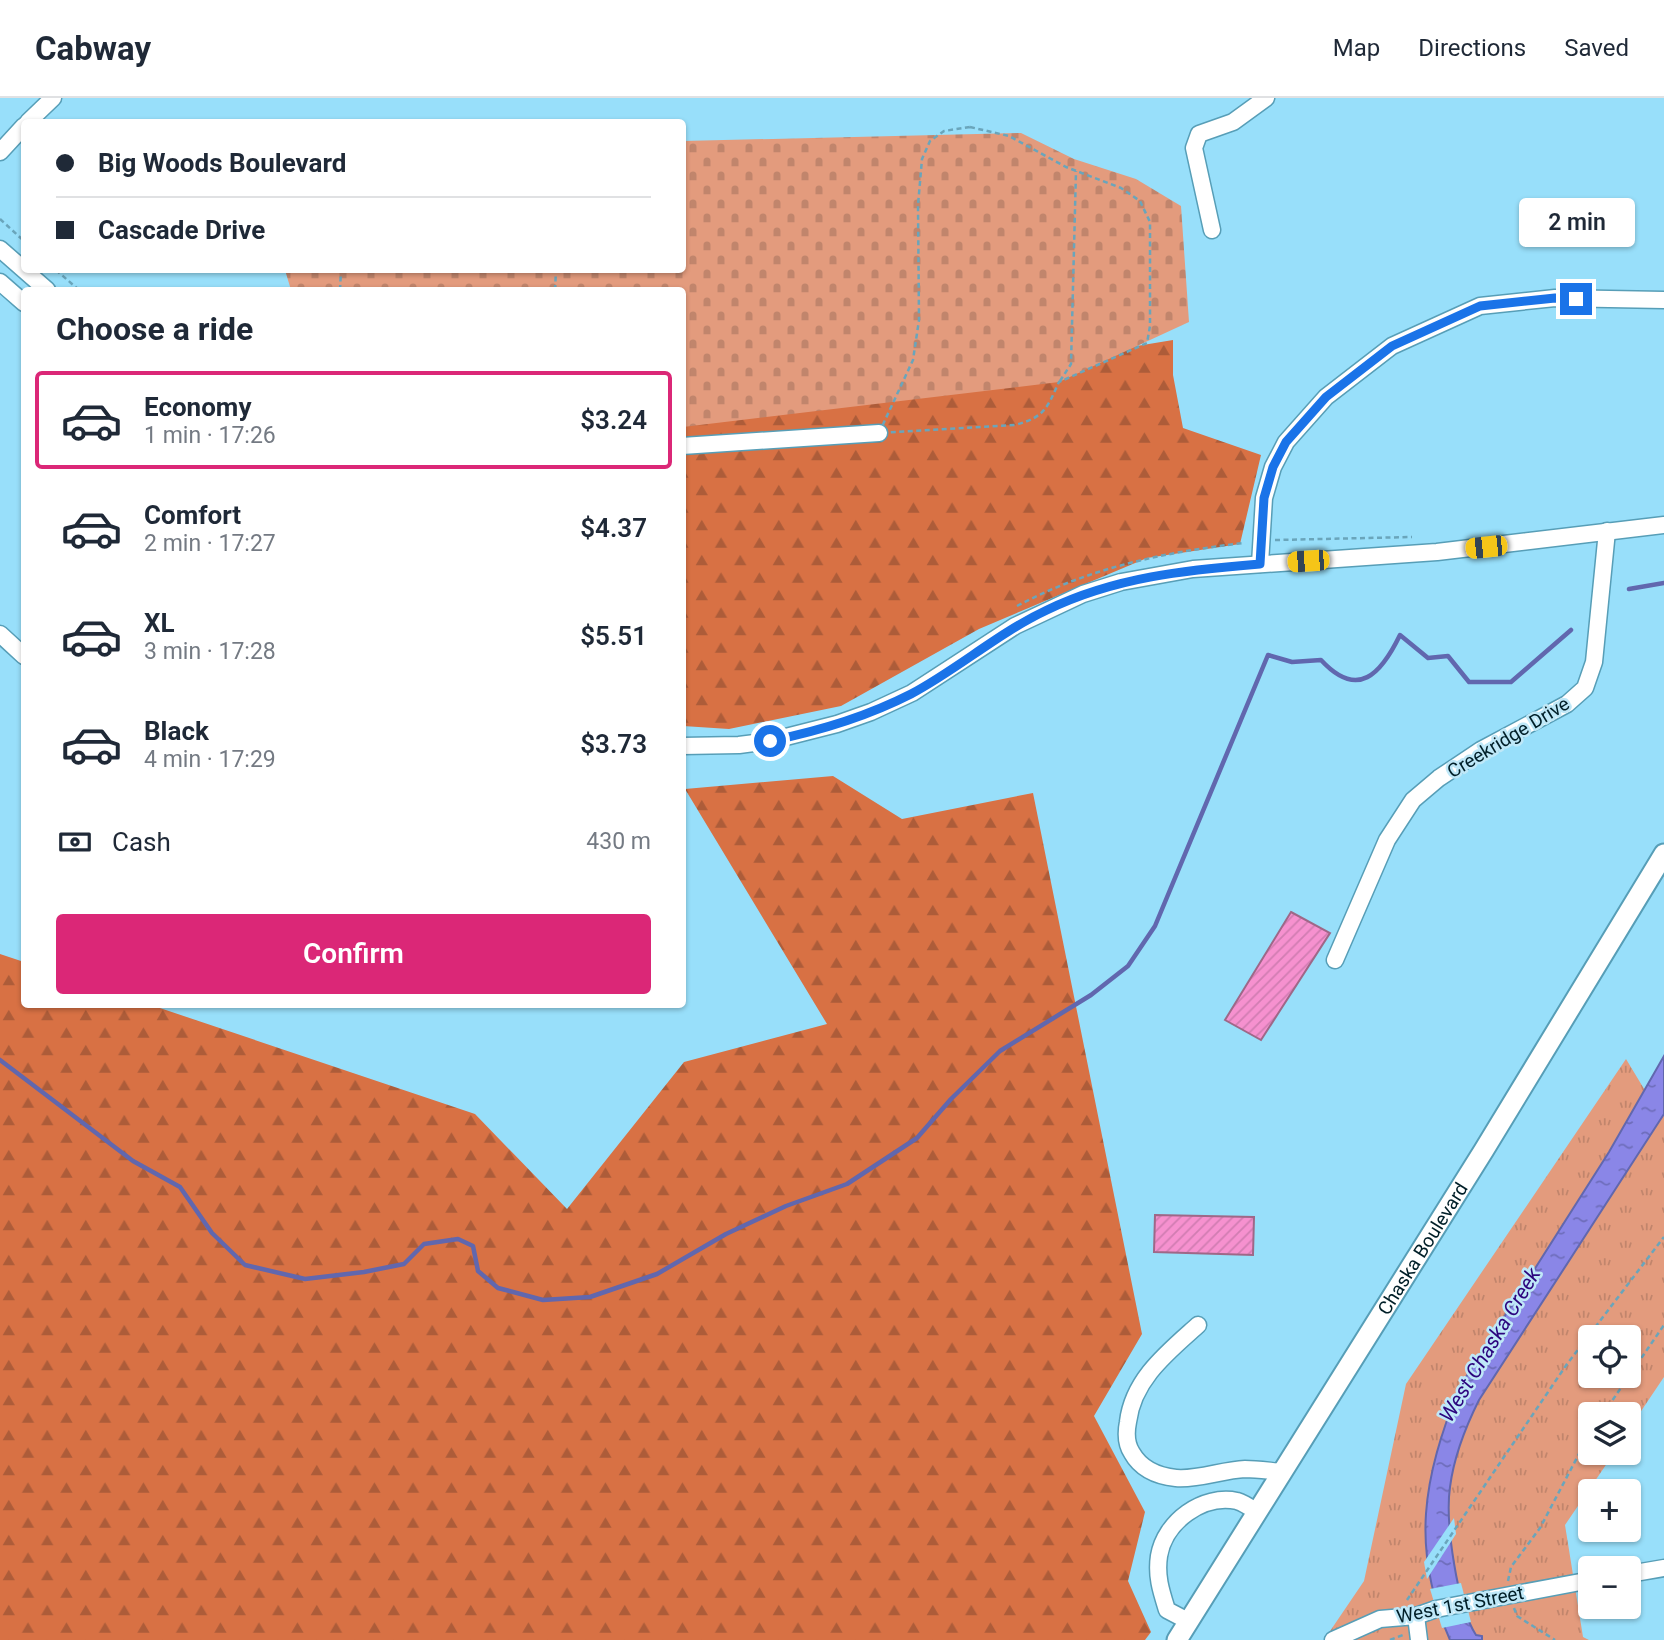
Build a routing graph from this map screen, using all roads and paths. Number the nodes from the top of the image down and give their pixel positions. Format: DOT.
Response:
graph roads {
  1 [pos="53,98"];
  2 [pos="1266,98"];
  3 [pos="31,119"];
  4 [pos="21,129"];
  5 [pos="0,152"];
  6 [pos="1076,171"];
  7 [pos="0,219"];
  8 [pos="1212,230"];
  9 [pos="21,238"];
  10 [pos="0,249"];
  11 [pos="21,267"];
  12 [pos="28,273"];
  13 [pos="59,273"];
  14 [pos="0,282"];
  15 [pos="44,287"];
  16 [pos="76,287"];
  17 [pos="21,300"];
  18 [pos="1664,300"];
  19 [pos="1059,382"];
  20 [pos="879,433"];
  21 [pos="686,446"];
  22 [pos="1664,525"];
  23 [pos="1607,531"];
  24 [pos="1416,537"];
  25 [pos="1261,542"];
  26 [pos="1260,564"];
  27 [pos="1008,611"];
  28 [pos="0,634"];
  29 [pos="21,653"];
  30 [pos="686,746"];
  31 [pos="1664,854"];
  32 [pos="1335,960"];
  33 [pos="1664,1237"];
  34 [pos="1198,1325"];
  35 [pos="1664,1325"];
  36 [pos="1610,1402"];
  37 [pos="1578,1456"];
  38 [pos="1282,1472"];
  39 [pos="1257,1511"];
  40 [pos="1664,1568"];
  41 [pos="1641,1572"];
  42 [pos="1421,1577"];
  43 [pos="1578,1584"];
  44 [pos="1513,1603"];
  45 [pos="1188,1621"];
  46 [pos="1417,1629"];
  47 [pos="1177,1640"];
  48 [pos="1333,1640"];
  49 [pos="1555,1640"];
  1 -- 3 [label="street"];
  2 -- 8 [label="street"];
  4 -- 5 [label="street"];
  6 -- 19 [label="path"];
  6 -- 19 [label="path"];
  6 -- 20 [label="path"];
  7 -- 9 [label="path"];
  10 -- 11 [label="street"];
  12 -- 15 [label="street"];
  13 -- 16 [label="path"];
  14 -- 17 [label="street"];
  18 -- 25 [label="street"];
  19 -- 20 [label="path"];
  20 -- 21 [label="street"];
  22 -- 23 [label="street"];
  23 -- 26 [label="street"];
  23 -- 32 [label="street, Creekridge Drive"];
  24 -- 25 [label="path"];
  25 -- 26 [label="street"];
  25 -- 27 [label="path"];
  26 -- 30 [label="street"];
  28 -- 29 [label="street"];
  31 -- 38 [label="main road, Chaska Boulevard"];
  33 -- 42 [label="path"];
  34 -- 38 [label="street"];
  35 -- 36 [label="path"];
  37 -- 44 [label="path"];
  38 -- 39 [label="main road, Chaska Boulevard"];
  39 -- 45 [label="main road, Chaska Boulevard"];
  39 -- 45 [label="street"];
  40 -- 41 [label="street"];
  43 -- 44 [label="street, West 1st Street"];
  44 -- 46 [label="street, West 1st Street"];
  44 -- 49 [label="path"];
  45 -- 47 [label="main road, Chaska Boulevard"];
  46 -- 48 [label="street, West 1st Street"];
}
